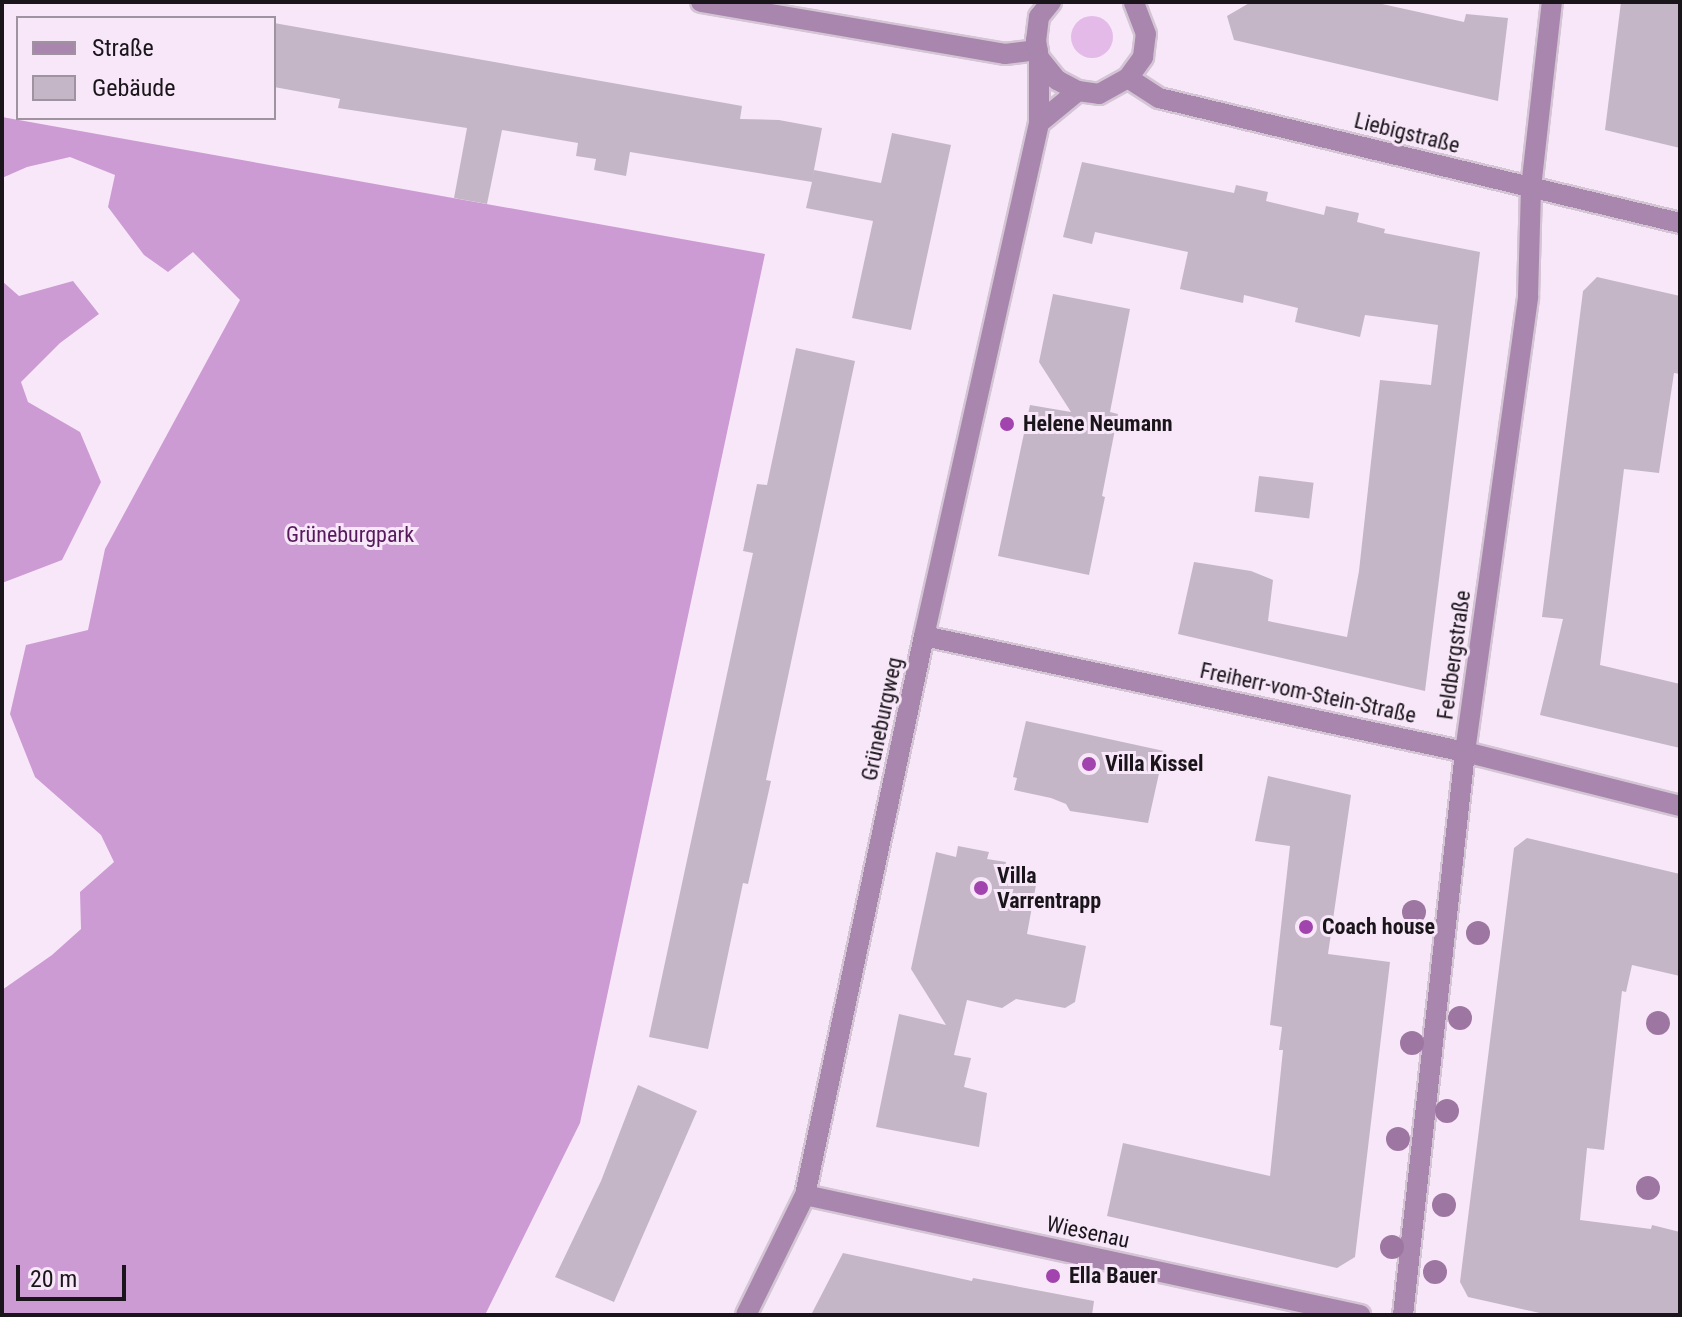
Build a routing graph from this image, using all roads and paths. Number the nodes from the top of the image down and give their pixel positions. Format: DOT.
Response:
graph roads {
  1 [pos="701,2"];
  2 [pos="1051,2"];
  3 [pos="1552,2"];
  4 [pos="1141,4"];
  5 [pos="1039,54"];
  6 [pos="1128,78"];
  7 [pos="1078,91"];
  8 [pos="1039,123"];
  9 [pos="1531,188"];
  10 [pos="1680,223"];
  11 [pos="924,636"];
  12 [pos="1465,752"];
  13 [pos="1680,806"];
  14 [pos="805,1195"];
  15 [pos="746,1315"];
  16 [pos="1360,1315"];
  17 [pos="1403,1315"];
  1 -- 5 [label="street"];
  2 -- 5 [label="street, Grüneburgweg"];
  3 -- 9 [label="street, Feldbergstraße"];
  4 -- 6 [label="street"];
  5 -- 7 [label="street"];
  5 -- 8 [label="street, Grüneburgweg"];
  6 -- 7 [label="street"];
  6 -- 9 [label="street, Liebigstraße"];
  7 -- 8 [label="street"];
  8 -- 11 [label="street, Grüneburgweg"];
  9 -- 10 [label="street, Liebigstraße"];
  9 -- 12 [label="street, Feldbergstraße"];
  11 -- 12 [label="street, Freiherr-vom-Stein-Straße"];
  11 -- 14 [label="street, Grüneburgweg"];
  12 -- 13 [label="street, Freiherr-vom-Stein-Straße"];
  12 -- 17 [label="street, Feldbergstraße"];
  14 -- 15 [label="street, Grüneburgweg"];
  14 -- 16 [label="street, Wiesenau"];
}
